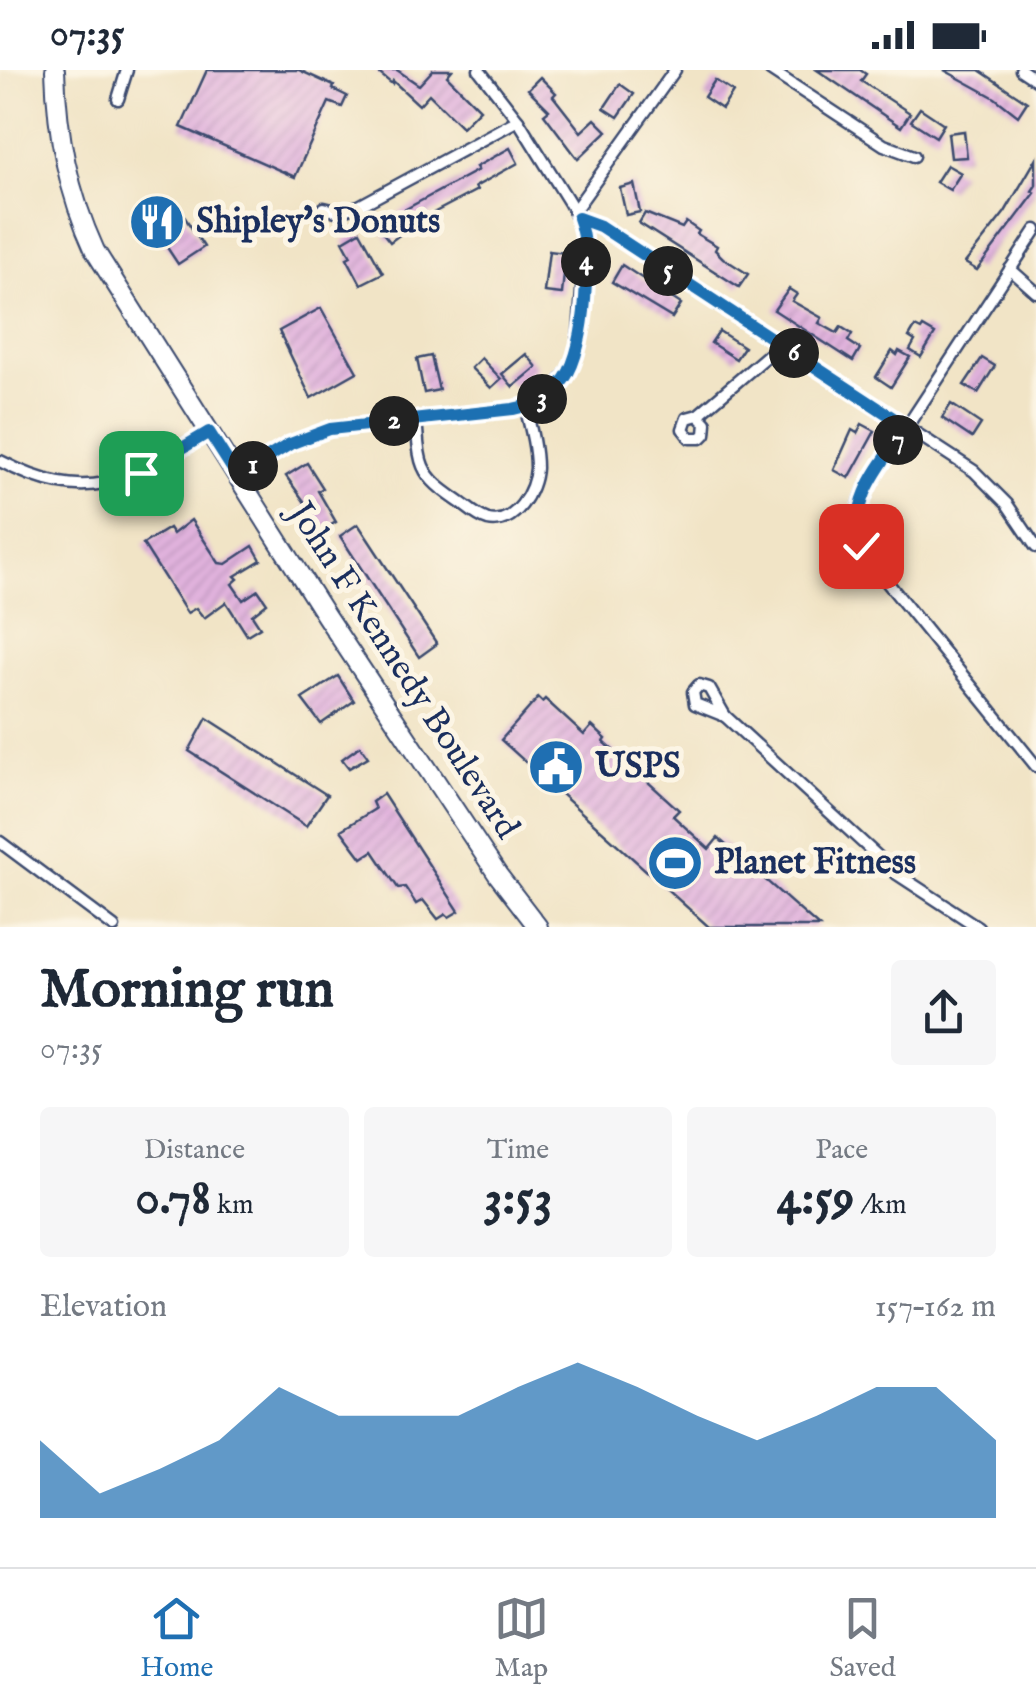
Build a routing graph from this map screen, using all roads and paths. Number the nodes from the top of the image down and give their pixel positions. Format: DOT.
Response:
graph roads {
  1 [pos="55,70"];
  2 [pos="128,70"];
  3 [pos="478,70"];
  4 [pos="675,70"];
  5 [pos="770,70"];
  6 [pos="1021,70"];
  7 [pos="1036,80"];
  8 [pos="118,98"];
  9 [pos="518,120"];
  10 [pos="914,156"];
  11 [pos="324,208"];
  12 [pos="576,214"];
  13 [pos="1036,230"];
  14 [pos="1010,269"];
  15 [pos="1036,292"];
  16 [pos="781,344"];
  17 [pos="526,406"];
  18 [pos="698,415"];
  19 [pos="416,419"];
  20 [pos="907,427"];
  21 [pos="209,432"];
  22 [pos="0,460"];
  23 [pos="237,476"];
  24 [pos="1036,547"];
  25 [pos="725,716"];
  26 [pos="1036,766"];
  27 [pos="0,842"];
  28 [pos="114,927"];
  29 [pos="538,927"];
  30 [pos="978,927"];
  1 -- 21 [label="main road, John F Kennedy Boulevard"];
  2 -- 8 [label="street"];
  3 -- 9 [label="street"];
  4 -- 12 [label="street"];
  5 -- 10 [label="street"];
  6 -- 7 [label="street"];
  9 -- 11 [label="street"];
  9 -- 12 [label="street"];
  12 -- 16 [label="street"];
  12 -- 17 [label="street"];
  13 -- 14 [label="street"];
  14 -- 15 [label="street"];
  14 -- 20 [label="street"];
  16 -- 18 [label="street"];
  16 -- 20 [label="street"];
  17 -- 19 [label="street"];
  17 -- 19 [label="street"];
  19 -- 23 [label="street"];
  20 -- 24 [label="street"];
  20 -- 26 [label="street"];
  21 -- 22 [label="street"];
  21 -- 23 [label="main road, John F Kennedy Boulevard"];
  23 -- 29 [label="main road, John F Kennedy Boulevard"];
  25 -- 30 [label="street"];
  27 -- 28 [label="street"];
}
